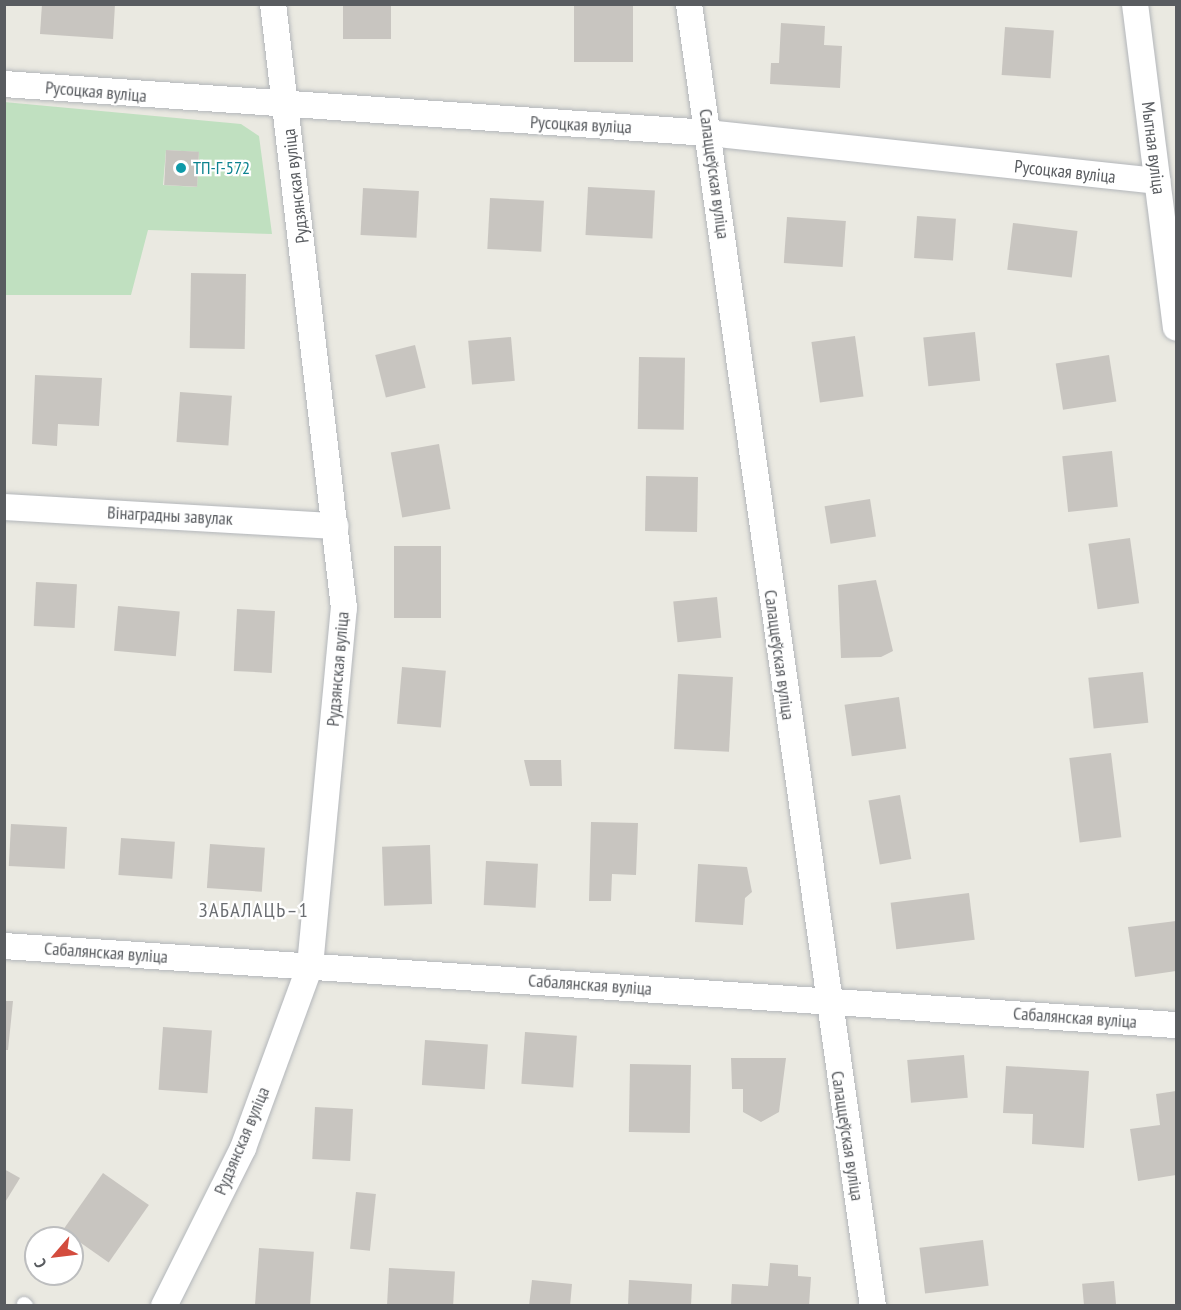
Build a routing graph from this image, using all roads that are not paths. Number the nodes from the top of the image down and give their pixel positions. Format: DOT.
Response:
graph roads {
  1 [pos="273,4"];
  2 [pos="689,4"];
  3 [pos="1135,4"];
  4 [pos="4,84"];
  5 [pos="287,108"];
  6 [pos="708,133"];
  7 [pos="1157,181"];
  8 [pos="1176,327"];
  9 [pos="4,507"];
  10 [pos="335,526"];
  11 [pos="4,946"];
  12 [pos="310,966"];
  13 [pos="827,1001"];
  14 [pos="1176,1024"];
  15 [pos="164,1305"];
  16 [pos="873,1305"];
  1 -- 5 [label="street, Рудзянская вуліца"];
  2 -- 6 [label="street, Салаццеўская вуліца"];
  3 -- 7 [label="street, Мытная вуліца"];
  4 -- 5 [label="street, Русоцкая вуліца"];
  5 -- 6 [label="street, Русоцкая вуліца"];
  5 -- 10 [label="street, Рудзянская вуліца"];
  6 -- 7 [label="street, Русоцкая вуліца"];
  6 -- 13 [label="street, Салаццеўская вуліца"];
  7 -- 8 [label="street, Мытная вуліца"];
  9 -- 10 [label="street, Вінаградны завулак"];
  10 -- 12 [label="street, Рудзянская вуліца"];
  11 -- 12 [label="street, Сабалянская вуліца"];
  12 -- 13 [label="street, Сабалянская вуліца"];
  12 -- 15 [label="street, Рудзянская вуліца"];
  13 -- 14 [label="street, Сабалянская вуліца"];
  13 -- 16 [label="street, Салаццеўская вуліца"];
}
